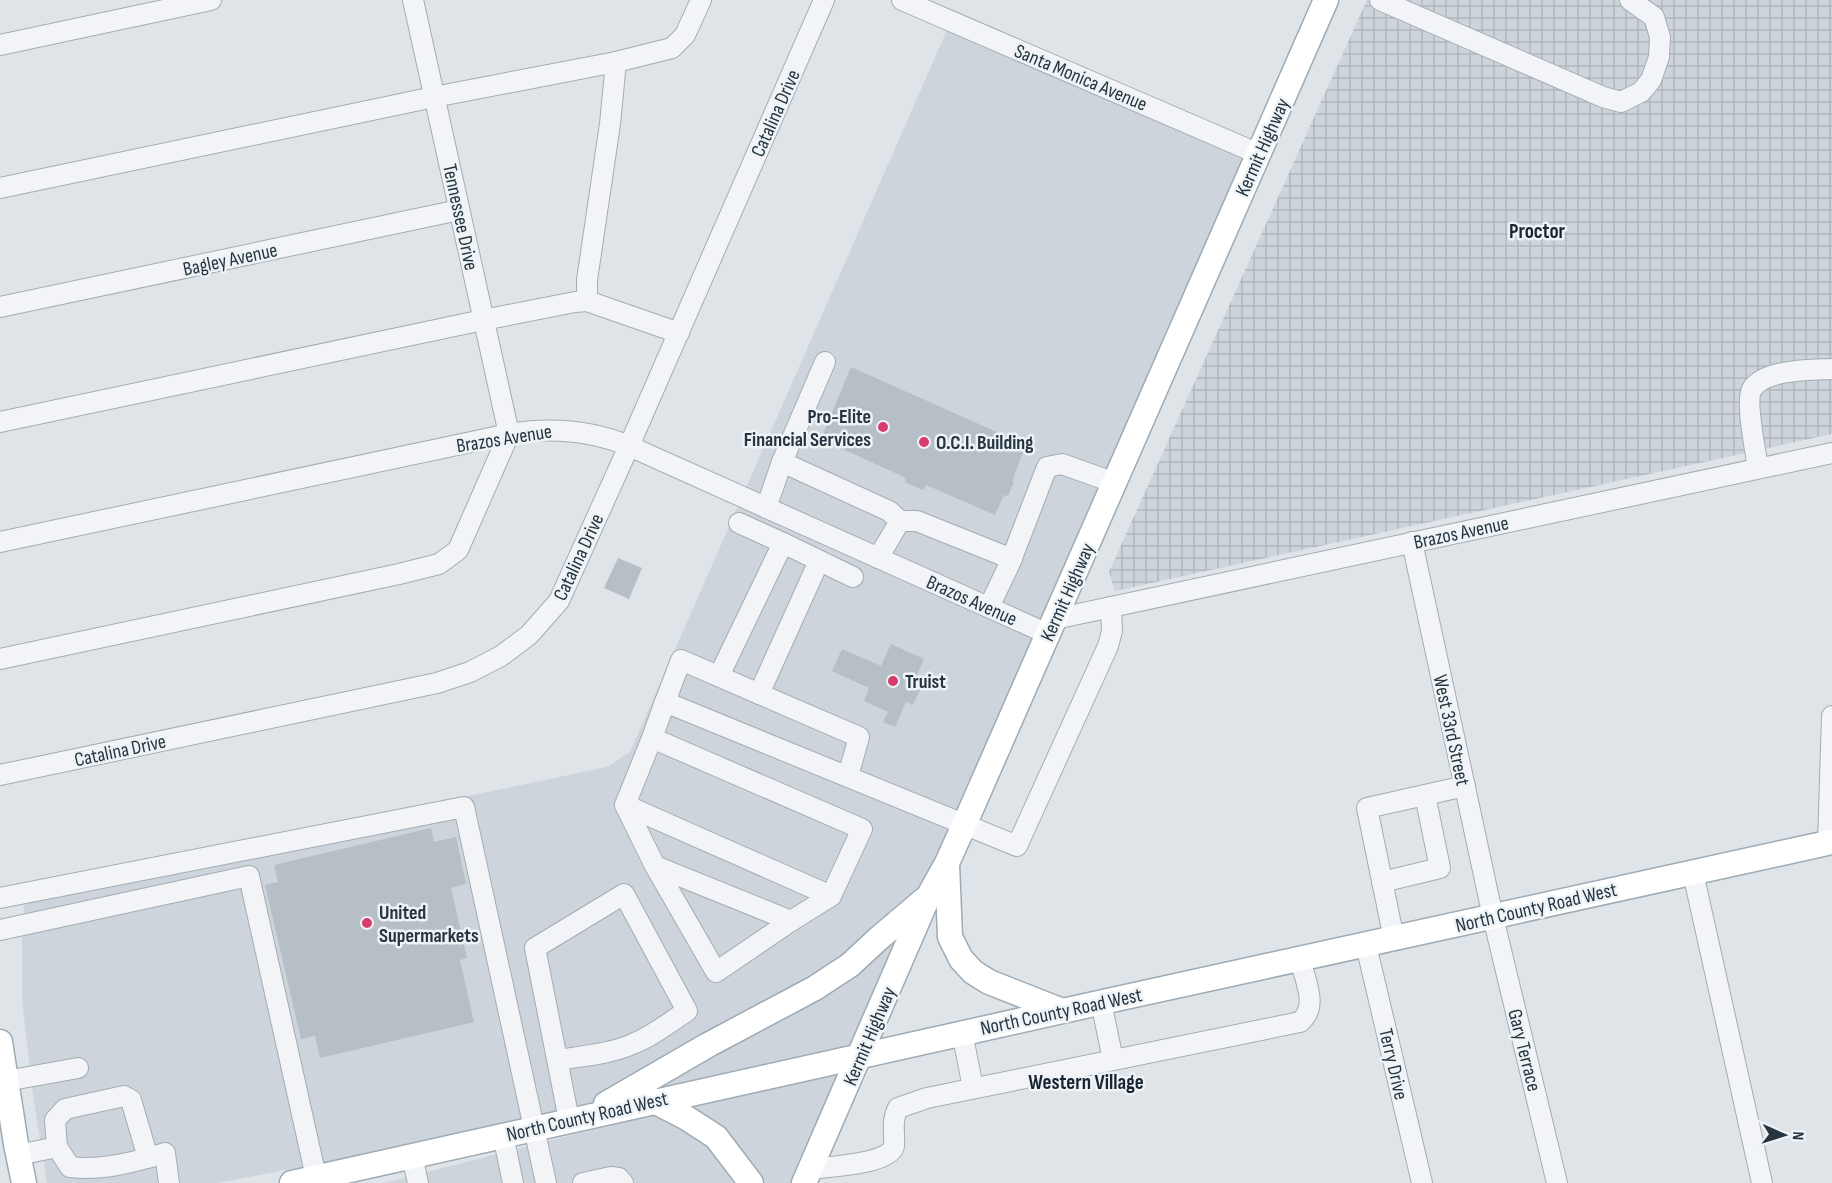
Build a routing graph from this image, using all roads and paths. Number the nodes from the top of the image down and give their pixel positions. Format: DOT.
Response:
graph roads {
  1 [pos="211,0"];
  2 [pos="413,0"];
  3 [pos="700,0"];
  4 [pos="824,0"];
  5 [pos="902,0"];
  6 [pos="1326,0"];
  7 [pos="1380,0"];
  8 [pos="1630,0"];
  9 [pos="0,45"];
  10 [pos="616,62"];
  11 [pos="434,97"];
  12 [pos="1259,154"];
  13 [pos="0,188"];
  14 [pos="459,210"];
  15 [pos="587,301"];
  16 [pos="0,307"];
  17 [pos="483,320"];
  18 [pos="679,333"];
  19 [pos="825,362"];
  20 [pos="1832,369"];
  21 [pos="0,422"];
  22 [pos="509,434"];
  23 [pos="629,446"];
  24 [pos="1832,453"];
  25 [pos="782,462"];
  26 [pos="1758,468"];
  27 [pos="1115,483"];
  28 [pos="766,507"];
  29 [pos="900,521"];
  30 [pos="739,524"];
  31 [pos="0,542"];
  32 [pos="1412,542"];
  33 [pos="783,543"];
  34 [pos="878,558"];
  35 [pos="1012,559"];
  36 [pos="819,561"];
  37 [pos="853,577"];
  38 [pos="1111,607"];
  39 [pos="989,608"];
  40 [pos="1052,626"];
  41 [pos="0,659"];
  42 [pos="719,676"];
  43 [pos="759,694"];
  44 [pos="665,702"];
  45 [pos="1832,716"];
  46 [pos="652,738"];
  47 [pos="0,775"];
  48 [pos="848,776"];
  49 [pos="1465,786"];
  50 [pos="1425,795"];
  51 [pos="625,805"];
  52 [pos="965,824"];
  53 [pos="1830,842"];
  54 [pos="947,864"];
  55 [pos="655,867"];
  56 [pos="1694,873"];
  57 [pos="1382,882"];
  58 [pos="831,896"];
  59 [pos="928,897"];
  60 [pos="0,898"];
  61 [pos="1493,917"];
  62 [pos="792,921"];
  63 [pos="0,930"];
  64 [pos="1394,939"];
  65 [pos="1366,945"];
  66 [pos="1300,959"];
  67 [pos="1101,1002"];
  68 [pos="1060,1010"];
  69 [pos="962,1032"];
  70 [pos="0,1042"];
  71 [pos="861,1055"];
  72 [pos="557,1060"];
  73 [pos="1113,1060"];
  74 [pos="78,1068"];
  75 [pos="6,1082"];
  76 [pos="973,1088"];
  77 [pos="654,1101"];
  78 [pos="578,1118"];
  79 [pos="534,1128"];
  80 [pos="503,1135"];
  81 [pos="57,1147"];
  82 [pos="18,1155"];
  83 [pos="412,1156"];
  84 [pos="148,1158"];
  85 [pos="807,1176"];
  86 [pos="316,1177"];
  87 [pos="345,1177"];
  88 [pos="621,1180"];
  89 [pos="24,1183"];
  90 [pos="169,1183"];
  91 [pos="292,1183"];
  92 [pos="418,1183"];
  93 [pos="513,1183"];
  94 [pos="546,1183"];
  95 [pos="583,1183"];
  96 [pos="751,1183"];
  97 [pos="1422,1183"];
  98 [pos="1557,1183"];
  99 [pos="1762,1183"];
  1 -- 9 [label="street"];
  2 -- 11 [label="street, Tennessee Drive"];
  3 -- 10 [label="street"];
  4 -- 18 [label="street, Catalina Drive"];
  5 -- 12 [label="street, Santa Monica Avenue"];
  6 -- 12 [label="main road, Kermit Highway"];
  7 -- 8 [label="street"];
  10 -- 11 [label="street"];
  10 -- 15 [label="street"];
  11 -- 13 [label="street"];
  11 -- 14 [label="street, Tennessee Drive"];
  12 -- 27 [label="main road, Kermit Highway"];
  14 -- 16 [label="street, Bagley Avenue"];
  14 -- 17 [label="street, Tennessee Drive"];
  15 -- 17 [label="street"];
  15 -- 18 [label="street"];
  17 -- 21 [label="street"];
  17 -- 22 [label="street, Tennessee Drive"];
  18 -- 23 [label="street, Catalina Drive"];
  19 -- 25 [label="street"];
  20 -- 26 [label="street"];
  22 -- 23 [label="street, Brazos Avenue"];
  22 -- 31 [label="street, Brazos Avenue"];
  22 -- 41 [label="street"];
  23 -- 28 [label="street, Brazos Avenue"];
  23 -- 47 [label="street, Catalina Drive"];
  24 -- 26 [label="street, Brazos Avenue"];
  25 -- 28 [label="street"];
  25 -- 29 [label="street"];
  26 -- 32 [label="street, Brazos Avenue"];
  27 -- 35 [label="street"];
  27 -- 40 [label="main road, Kermit Highway"];
  28 -- 34 [label="street, Brazos Avenue"];
  29 -- 34 [label="street"];
  29 -- 35 [label="street"];
  30 -- 33 [label="street"];
  32 -- 38 [label="street, Brazos Avenue"];
  32 -- 49 [label="street, West 33rd Street"];
  33 -- 36 [label="street"];
  33 -- 42 [label="street"];
  34 -- 39 [label="street, Brazos Avenue"];
  35 -- 39 [label="street"];
  36 -- 37 [label="street"];
  36 -- 43 [label="street"];
  38 -- 40 [label="street, Brazos Avenue"];
  38 -- 52 [label="street"];
  39 -- 40 [label="street, Brazos Avenue"];
  40 -- 52 [label="main road, Kermit Highway"];
  42 -- 43 [label="street"];
  42 -- 44 [label="street"];
  43 -- 48 [label="street"];
  44 -- 46 [label="street"];
  44 -- 48 [label="street"];
  45 -- 53 [label="street"];
  46 -- 51 [label="street"];
  46 -- 58 [label="street"];
  48 -- 52 [label="street"];
  49 -- 50 [label="street"];
  49 -- 61 [label="street, West 33rd Street"];
  50 -- 57 [label="street"];
  50 -- 57 [label="street"];
  51 -- 55 [label="street"];
  51 -- 58 [label="street"];
  52 -- 54 [label="main road, Kermit Highway"];
  53 -- 56 [label="main road, North County Road West"];
  54 -- 59 [label="main road, Kermit Highway"];
  54 -- 68 [label="main road"];
  55 -- 62 [label="street"];
  55 -- 62 [label="street"];
  56 -- 61 [label="main road, North County Road West"];
  56 -- 99 [label="street"];
  57 -- 64 [label="street"];
  58 -- 62 [label="street"];
  59 -- 71 [label="main road, Kermit Highway"];
  59 -- 78 [label="main road"];
  60 -- 79 [label="street"];
  61 -- 64 [label="main road, North County Road West"];
  61 -- 98 [label="street, Gary Terrace"];
  63 -- 86 [label="street"];
  64 -- 65 [label="main road, North County Road West"];
  65 -- 66 [label="main road, North County Road West"];
  65 -- 97 [label="street, Terry Drive"];
  66 -- 67 [label="main road, North County Road West"];
  66 -- 73 [label="street"];
  67 -- 68 [label="main road, North County Road West"];
  67 -- 73 [label="street"];
  68 -- 69 [label="main road, North County Road West"];
  69 -- 71 [label="main road, North County Road West"];
  69 -- 76 [label="street"];
  70 -- 75 [label="main road"];
  71 -- 77 [label="main road, North County Road West"];
  71 -- 85 [label="main road, Kermit Highway"];
  72 -- 72 [label="street"];
  72 -- 78 [label="street"];
  73 -- 76 [label="street"];
  74 -- 75 [label="street"];
  75 -- 82 [label="main road"];
  76 -- 85 [label="street"];
  77 -- 78 [label="main road, North County Road West"];
  77 -- 96 [label="main road"];
  78 -- 79 [label="main road, North County Road West"];
  79 -- 80 [label="main road, North County Road West"];
  79 -- 94 [label="street"];
  80 -- 83 [label="main road, North County Road West"];
  80 -- 93 [label="street"];
  81 -- 82 [label="street"];
  81 -- 84 [label="street"];
  81 -- 84 [label="street"];
  82 -- 89 [label="main road"];
  83 -- 87 [label="main road, North County Road West"];
  83 -- 92 [label="street"];
  84 -- 90 [label="street"];
  86 -- 87 [label="main road, North County Road West"];
  86 -- 91 [label="main road, North County Road West"];
  88 -- 95 [label="street"];
}
